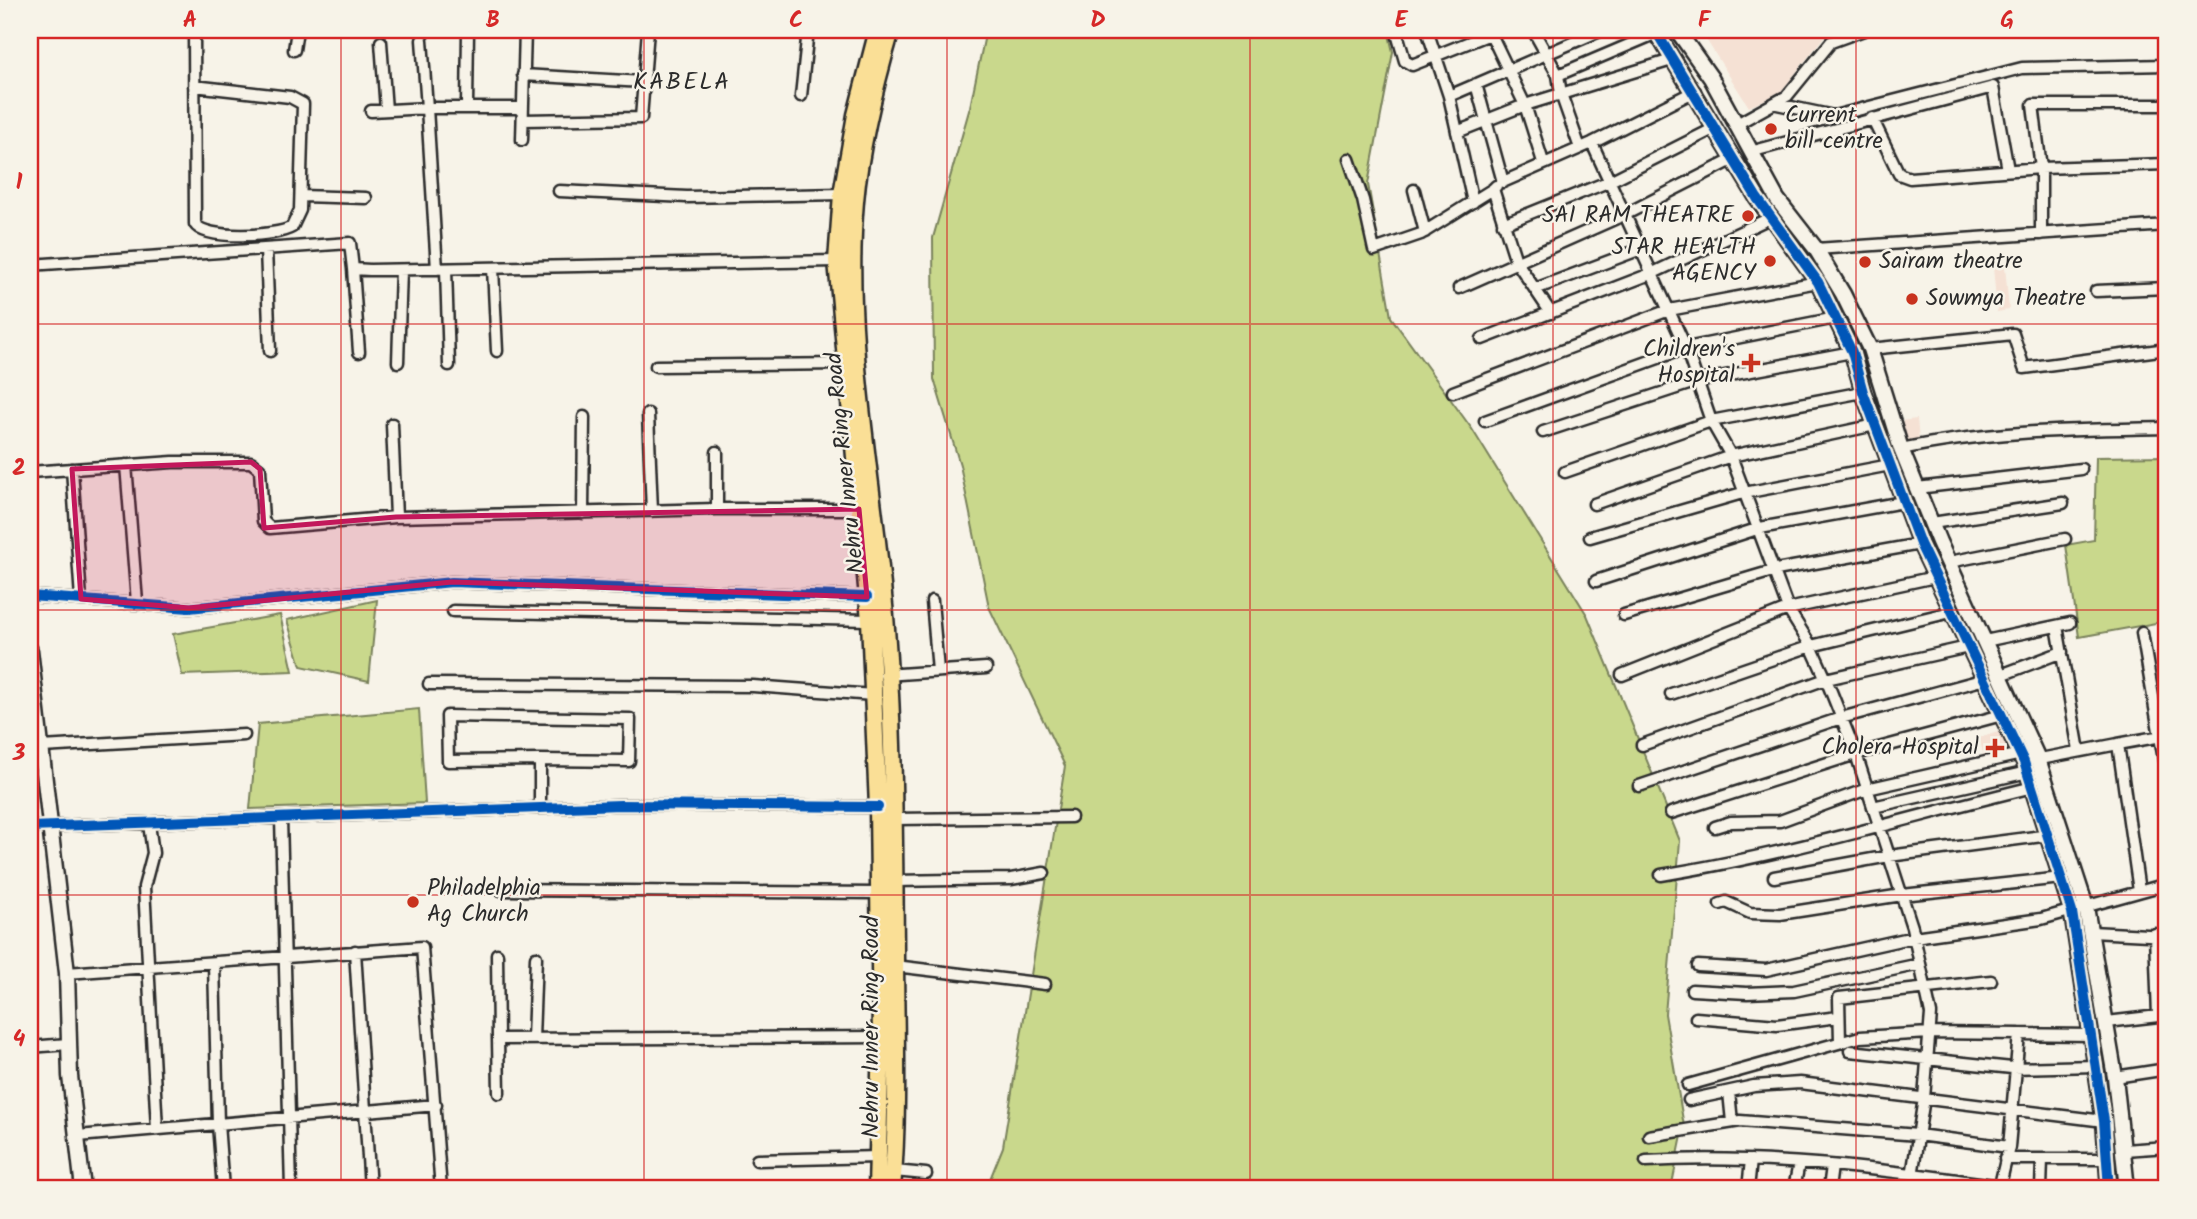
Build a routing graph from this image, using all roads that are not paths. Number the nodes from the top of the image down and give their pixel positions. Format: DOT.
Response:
graph roads {
  1 [pos="194,30"];
  2 [pos="297,30"];
  3 [pos="468,30"];
  4 [pos="525,30"];
  5 [pos="648,30"];
  6 [pos="808,30"];
  7 [pos="878,30"];
  8 [pos="891,30"];
  9 [pos="1396,30"];
  10 [pos="1427,30"];
  11 [pos="1534,30"];
  12 [pos="1602,30"];
  13 [pos="1677,30"];
  14 [pos="1864,30"];
  15 [pos="1494,31"];
  16 [pos="1656,31"];
  17 [pos="422,40"];
  18 [pos="381,42"];
  19 [pos="295,50"];
  20 [pos="1547,53"];
  21 [pos="1437,57"];
  22 [pos="1675,59"];
  23 [pos="2167,65"];
  24 [pos="1508,70"];
  25 [pos="523,75"];
  26 [pos="1558,75"];
  27 [pos="643,82"];
  28 [pos="1476,84"];
  29 [pos="194,86"];
  30 [pos="1695,90"];
  31 [pos="1561,94"];
  32 [pos="801,96"];
  33 [pos="1450,96"];
  34 [pos="1777,104"];
  35 [pos="1525,105"];
  36 [pos="2167,105"];
  37 [pos="427,107"];
  38 [pos="467,107"];
  39 [pos="523,108"];
  40 [pos="386,110"];
  41 [pos="370,111"];
  42 [pos="1872,118"];
  43 [pos="1486,119"];
  44 [pos="523,120"];
  45 [pos="1735,125"];
  46 [pos="1715,128"];
  47 [pos="1457,132"];
  48 [pos="522,140"];
  49 [pos="1592,143"];
  50 [pos="1580,148"];
  51 [pos="1750,152"];
  52 [pos="1349,159"];
  53 [pos="1734,159"];
  54 [pos="1543,162"];
  55 [pos="2167,164"];
  56 [pos="2041,168"];
  57 [pos="2008,170"];
  58 [pos="1610,181"];
  59 [pos="1503,182"];
  60 [pos="1768,182"];
  61 [pos="1493,189"];
  62 [pos="1414,190"];
  63 [pos="1753,190"];
  64 [pos="559,191"];
  65 [pos="842,194"];
  66 [pos="301,196"];
  67 [pos="366,198"];
  68 [pos="1473,202"];
  69 [pos="1626,214"];
  70 [pos="1770,218"];
  71 [pos="1503,224"];
  72 [pos="2167,225"];
  73 [pos="1425,232"];
  74 [pos="2041,234"];
  75 [pos="266,249"];
  76 [pos="1641,249"];
  77 [pos="1816,249"];
  78 [pos="837,261"];
  79 [pos="1516,261"];
  80 [pos="30,265"];
  81 [pos="493,268"];
  82 [pos="353,269"];
  83 [pos="442,269"];
  84 [pos="401,270"];
  85 [pos="1653,273"];
  86 [pos="1818,282"];
  87 [pos="1459,288"];
  88 [pos="2167,288"];
  89 [pos="1535,289"];
  90 [pos="2096,291"];
  91 [pos="1669,310"];
  92 [pos="1552,313"];
  93 [pos="1836,317"];
  94 [pos="1482,339"];
  95 [pos="1686,348"];
  96 [pos="1870,349"];
  97 [pos="2167,349"];
  98 [pos="270,351"];
  99 [pos="497,351"];
  100 [pos="359,352"];
  101 [pos="1852,352"];
  102 [pos="398,362"];
  103 [pos="844,364"];
  104 [pos="449,365"];
  105 [pos="656,366"];
  106 [pos="1698,381"];
  107 [pos="1453,392"];
  108 [pos="1863,392"];
  109 [pos="648,414"];
  110 [pos="584,417"];
  111 [pos="1485,421"];
  112 [pos="1711,421"];
  113 [pos="392,424"];
  114 [pos="1875,425"];
  115 [pos="2167,428"];
  116 [pos="1543,432"];
  117 [pos="1901,449"];
  118 [pos="717,452"];
  119 [pos="1731,456"];
  120 [pos="1889,465"];
  121 [pos="126,466"];
  122 [pos="72,469"];
  123 [pos="2081,469"];
  124 [pos="30,472"];
  125 [pos="1565,472"];
  126 [pos="1917,488"];
  127 [pos="1746,493"];
  128 [pos="1903,502"];
  129 [pos="2063,503"];
  130 [pos="1594,504"];
  131 [pos="717,509"];
  132 [pos="859,509"];
  133 [pos="652,511"];
  134 [pos="583,513"];
  135 [pos="396,517"];
  136 [pos="1932,523"];
  137 [pos="1760,528"];
  138 [pos="1590,537"];
  139 [pos="2065,539"];
  140 [pos="1920,544"];
  141 [pos="1949,562"];
  142 [pos="1776,570"];
  143 [pos="1935,577"];
  144 [pos="1596,581"];
  145 [pos="30,596"];
  146 [pos="867,597"];
  147 [pos="81,599"];
  148 [pos="932,601"];
  149 [pos="137,603"];
  150 [pos="1788,609"];
  151 [pos="453,611"];
  152 [pos="1951,612"];
  153 [pos="1623,615"];
  154 [pos="870,620"];
  155 [pos="2070,623"];
  156 [pos="2057,626"];
  157 [pos="2142,633"];
  158 [pos="1986,641"];
  159 [pos="1811,646"];
  160 [pos="1968,647"];
  161 [pos="30,650"];
  162 [pos="2062,652"];
  163 [pos="986,668"];
  164 [pos="938,671"];
  165 [pos="880,675"];
  166 [pos="1622,675"];
  167 [pos="2001,675"];
  168 [pos="1826,679"];
  169 [pos="1985,679"];
  170 [pos="429,684"];
  171 [pos="1671,694"];
  172 [pos="873,695"];
  173 [pos="2002,715"];
  174 [pos="1841,718"];
  175 [pos="244,735"];
  176 [pos="2164,735"];
  177 [pos="2118,744"];
  178 [pos="1642,745"];
  179 [pos="42,747"];
  180 [pos="2079,751"];
  181 [pos="1856,754"];
  182 [pos="540,760"];
  183 [pos="2028,762"];
  184 [pos="2167,778"];
  185 [pos="1639,786"];
  186 [pos="2033,787"];
  187 [pos="1867,789"];
  188 [pos="878,807"];
  189 [pos="1873,807"];
  190 [pos="540,808"];
  191 [pos="1671,813"];
  192 [pos="1071,817"];
  193 [pos="281,819"];
  194 [pos="893,819"];
  195 [pos="149,824"];
  196 [pos="1879,825"];
  197 [pos="30,827"];
  198 [pos="1715,827"];
  199 [pos="50,828"];
  200 [pos="2050,835"];
  201 [pos="1889,856"];
  202 [pos="1044,873"];
  203 [pos="1661,876"];
  204 [pos="1774,877"];
  205 [pos="2062,878"];
  206 [pos="894,881"];
  207 [pos="2167,884"];
  208 [pos="501,890"];
  209 [pos="2139,891"];
  210 [pos="878,892"];
  211 [pos="1902,895"];
  212 [pos="1720,904"];
  213 [pos="2079,909"];
  214 [pos="2091,932"];
  215 [pos="2155,934"];
  216 [pos="2167,936"];
  217 [pos="1914,937"];
  218 [pos="355,951"];
  219 [pos="497,954"];
  220 [pos="536,957"];
  221 [pos="283,958"];
  222 [pos="214,963"];
  223 [pos="1920,964"];
  224 [pos="1698,966"];
  225 [pos="895,967"];
  226 [pos="146,968"];
  227 [pos="67,973"];
  228 [pos="1991,981"];
  229 [pos="1045,984"];
  230 [pos="1692,990"];
  231 [pos="1926,990"];
  232 [pos="2163,1015"];
  233 [pos="1838,1017"];
  234 [pos="1696,1018"];
  235 [pos="2107,1022"];
  236 [pos="1930,1033"];
  237 [pos="2019,1034"];
  238 [pos="2093,1035"];
  239 [pos="889,1037"];
  240 [pos="498,1039"];
  241 [pos="533,1039"];
  242 [pos="1839,1042"];
  243 [pos="68,1044"];
  244 [pos="30,1047"];
  245 [pos="1850,1051"];
  246 [pos="1928,1061"];
  247 [pos="2096,1066"];
  248 [pos="2016,1068"];
  249 [pos="2167,1069"];
  250 [pos="2115,1077"];
  251 [pos="1688,1085"];
  252 [pos="1729,1091"];
  253 [pos="499,1093"];
  254 [pos="1924,1098"];
  255 [pos="1689,1100"];
  256 [pos="436,1105"];
  257 [pos="2012,1109"];
  258 [pos="365,1111"];
  259 [pos="289,1118"];
  260 [pos="2104,1121"];
  261 [pos="1732,1122"];
  262 [pos="218,1124"];
  263 [pos="157,1129"];
  264 [pos="1918,1135"];
  265 [pos="78,1136"];
  266 [pos="1649,1136"];
  267 [pos="2008,1147"];
  268 [pos="2167,1147"];
  269 [pos="2124,1150"];
  270 [pos="878,1157"];
  271 [pos="2005,1159"];
  272 [pos="2042,1159"];
  273 [pos="2107,1159"];
  274 [pos="757,1160"];
  275 [pos="1751,1160"];
  276 [pos="1646,1161"];
  277 [pos="1799,1164"];
  278 [pos="1832,1166"];
  279 [pos="894,1171"];
  280 [pos="1913,1173"];
  281 [pos="926,1174"];
  282 [pos="2000,1188"];
  283 [pos="82,1189"];
  284 [pos="223,1189"];
  285 [pos="291,1189"];
  286 [pos="370,1189"];
  287 [pos="441,1189"];
  288 [pos="877,1189"];
  289 [pos="892,1189"];
  290 [pos="1748,1189"];
  291 [pos="1794,1189"];
  292 [pos="1829,1189"];
  293 [pos="1910,1189"];
  294 [pos="2041,1189"];
  295 [pos="2109,1189"];
  296 [pos="2127,1189"];
  1 -- 29 [label="street"];
  2 -- 19 [label="street"];
  3 -- 38 [label="street"];
  4 -- 25 [label="street"];
  5 -- 27 [label="street"];
  6 -- 32 [label="street"];
  7 -- 65 [label="main road, Nehru Inner Ring Road"];
  8 -- 165 [label="main road, Nehru Inner Ring Road"];
  9 -- 21 [label="street"];
  10 -- 21 [label="street"];
  11 -- 20 [label="street"];
  12 -- 20 [label="street"];
  13 -- 45 [label="street"];
  14 -- 34 [label="street"];
  15 -- 21 [label="street"];
  15 -- 24 [label="street"];
  16 -- 22 [label="street"];
  16 -- 26 [label="street"];
  17 -- 37 [label="street"];
  18 -- 40 [label="street"];
  20 -- 24 [label="street"];
  20 -- 26 [label="street"];
  21 -- 33 [label="street"];
  22 -- 30 [label="street"];
  22 -- 31 [label="street"];
  23 -- 34 [label="street"];
  24 -- 28 [label="street"];
  24 -- 35 [label="street"];
  25 -- 27 [label="street"];
  25 -- 39 [label="street"];
  26 -- 31 [label="street"];
  27 -- 44 [label="street"];
  28 -- 33 [label="street"];
  28 -- 43 [label="street"];
  29 -- 66 [label="street"];
  29 -- 66 [label="street"];
  30 -- 46 [label="street"];
  30 -- 49 [label="street"];
  31 -- 35 [label="street"];
  31 -- 50 [label="street"];
  33 -- 47 [label="street"];
  34 -- 45 [label="street"];
  35 -- 43 [label="street"];
  35 -- 54 [label="street"];
  36 -- 56 [label="street"];
  37 -- 38 [label="street"];
  37 -- 40 [label="street"];
  37 -- 83 [label="street"];
  38 -- 39 [label="street"];
  39 -- 44 [label="street"];
  40 -- 41 [label="street"];
  42 -- 51 [label="street"];
  42 -- 57 [label="street"];
  42 -- 57 [label="street"];
  43 -- 47 [label="street"];
  43 -- 59 [label="street"];
  44 -- 48 [label="street"];
  45 -- 51 [label="street"];
  46 -- 53 [label="street"];
  46 -- 58 [label="street"];
  47 -- 68 [label="street"];
  49 -- 50 [label="street"];
  49 -- 58 [label="street"];
  50 -- 54 [label="street"];
  51 -- 60 [label="street"];
  52 -- 73 [label="street"];
  53 -- 63 [label="street"];
  53 -- 69 [label="street"];
  54 -- 59 [label="street"];
  55 -- 56 [label="street"];
  56 -- 57 [label="street"];
  56 -- 74 [label="street"];
  58 -- 69 [label="street"];
  58 -- 71 [label="street"];
  59 -- 61 [label="street"];
  60 -- 63 [label="street"];
  60 -- 77 [label="street"];
  61 -- 68 [label="street"];
  61 -- 71 [label="street"];
  62 -- 73 [label="street"];
  63 -- 70 [label="street"];
  64 -- 65 [label="street"];
  65 -- 78 [label="main road, Nehru Inner Ring Road"];
  66 -- 67 [label="street"];
  68 -- 73 [label="street"];
  69 -- 76 [label="street"];
  69 -- 79 [label="street"];
  70 -- 85 [label="street"];
  70 -- 86 [label="street"];
  71 -- 79 [label="street"];
  72 -- 74 [label="street"];
  74 -- 77 [label="street"];
  75 -- 80 [label="street"];
  75 -- 82 [label="street"];
  75 -- 98 [label="street"];
  76 -- 85 [label="street"];
  76 -- 89 [label="street"];
  77 -- 96 [label="street"];
  78 -- 81 [label="street"];
  78 -- 103 [label="main road, Nehru Inner Ring Road"];
  79 -- 87 [label="street"];
  79 -- 89 [label="street"];
  81 -- 83 [label="street"];
  81 -- 99 [label="street"];
  82 -- 84 [label="street"];
  82 -- 100 [label="street"];
  83 -- 84 [label="street"];
  83 -- 104 [label="street"];
  84 -- 102 [label="street"];
  85 -- 91 [label="street"];
  85 -- 92 [label="street"];
  86 -- 91 [label="street"];
  86 -- 93 [label="street"];
  88 -- 90 [label="street"];
  89 -- 92 [label="street"];
  91 -- 95 [label="street"];
  91 -- 107 [label="street"];
  92 -- 94 [label="street"];
  93 -- 95 [label="street"];
  93 -- 101 [label="street"];
  95 -- 106 [label="street"];
  95 -- 111 [label="street"];
  96 -- 97 [label="street"];
  96 -- 117 [label="street"];
  101 -- 106 [label="street"];
  101 -- 108 [label="street"];
  103 -- 105 [label="street"];
  103 -- 132 [label="main road, Nehru Inner Ring Road"];
  106 -- 112 [label="street"];
  106 -- 116 [label="street"];
  108 -- 112 [label="street"];
  108 -- 114 [label="street"];
  109 -- 133 [label="street"];
  110 -- 134 [label="street"];
  112 -- 119 [label="street"];
  112 -- 125 [label="street"];
  113 -- 135 [label="street"];
  114 -- 119 [label="street"];
  114 -- 120 [label="street"];
  115 -- 117 [label="street"];
  117 -- 126 [label="street"];
  118 -- 131 [label="street"];
  119 -- 127 [label="street"];
  119 -- 130 [label="street"];
  120 -- 127 [label="street"];
  120 -- 128 [label="street"];
  121 -- 122 [label="street"];
  121 -- 135 [label="street"];
  121 -- 149 [label="street"];
  122 -- 124 [label="street"];
  122 -- 147 [label="street"];
  123 -- 126 [label="street"];
  126 -- 136 [label="street"];
  127 -- 137 [label="street"];
  127 -- 138 [label="street"];
  128 -- 137 [label="street"];
  128 -- 140 [label="street"];
  129 -- 136 [label="street"];
  131 -- 132 [label="street"];
  131 -- 133 [label="street"];
  132 -- 146 [label="main road, Nehru Inner Ring Road"];
  133 -- 134 [label="street"];
  134 -- 135 [label="street"];
  136 -- 141 [label="street"];
  137 -- 142 [label="street"];
  137 -- 144 [label="street"];
  139 -- 141 [label="street"];
  140 -- 142 [label="street"];
  140 -- 143 [label="street"];
  141 -- 158 [label="street"];
  142 -- 150 [label="street"];
  142 -- 153 [label="street"];
  143 -- 150 [label="street"];
  143 -- 152 [label="street"];
  145 -- 147 [label="street"];
  146 -- 149 [label="street"];
  146 -- 154 [label="main road, Nehru Inner Ring Road"];
  147 -- 149 [label="street"];
  148 -- 164 [label="street"];
  150 -- 159 [label="street"];
  150 -- 166 [label="street"];
  151 -- 154 [label="street"];
  152 -- 159 [label="street"];
  152 -- 160 [label="street"];
  154 -- 165 [label="main road, Nehru Inner Ring Road"];
  155 -- 156 [label="street"];
  156 -- 158 [label="street"];
  156 -- 162 [label="street"];
  157 -- 176 [label="street"];
  158 -- 167 [label="street"];
  159 -- 168 [label="street"];
  159 -- 171 [label="street"];
  160 -- 168 [label="street"];
  160 -- 169 [label="street"];
  161 -- 179 [label="street"];
  162 -- 167 [label="street"];
  162 -- 180 [label="street"];
  163 -- 164 [label="street"];
  164 -- 165 [label="street"];
  165 -- 172 [label="main road, Nehru Inner Ring Road"];
  165 -- 194 [label="main road, Nehru Inner Ring Road"];
  167 -- 183 [label="street"];
  168 -- 174 [label="street"];
  168 -- 178 [label="street"];
  169 -- 173 [label="street"];
  169 -- 174 [label="street"];
  170 -- 172 [label="street"];
  172 -- 188 [label="main road, Nehru Inner Ring Road"];
  173 -- 181 [label="street"];
  173 -- 183 [label="street"];
  174 -- 181 [label="street"];
  174 -- 185 [label="street"];
  175 -- 179 [label="street"];
  176 -- 177 [label="street"];
  176 -- 184 [label="street"];
  177 -- 180 [label="street"];
  177 -- 209 [label="street"];
  179 -- 199 [label="street"];
  180 -- 183 [label="street"];
  181 -- 187 [label="street"];
  181 -- 191 [label="street"];
  182 -- 182 [label="street"];
  182 -- 190 [label="street"];
  183 -- 186 [label="street"];
  183 -- 187 [label="street"];
  183 -- 189 [label="street"];
  183 -- 213 [label="street"];
  186 -- 196 [label="street"];
  186 -- 200 [label="street"];
  187 -- 189 [label="street"];
  187 -- 198 [label="street"];
  188 -- 190 [label="street"];
  188 -- 210 [label="main road, Nehru Inner Ring Road"];
  189 -- 196 [label="street"];
  190 -- 193 [label="street"];
  192 -- 194 [label="street"];
  193 -- 195 [label="street"];
  193 -- 221 [label="street"];
  194 -- 206 [label="main road, Nehru Inner Ring Road"];
  195 -- 199 [label="street"];
  195 -- 226 [label="street"];
  196 -- 201 [label="street"];
  196 -- 203 [label="street"];
  197 -- 199 [label="street"];
  199 -- 227 [label="street"];
  200 -- 201 [label="street"];
  200 -- 205 [label="street"];
  201 -- 204 [label="street"];
  201 -- 211 [label="street"];
  202 -- 206 [label="street"];
  205 -- 211 [label="street"];
  205 -- 213 [label="street"];
  206 -- 225 [label="main road, Nehru Inner Ring Road"];
  207 -- 209 [label="street"];
  208 -- 210 [label="street"];
  209 -- 213 [label="street"];
  210 -- 239 [label="main road, Nehru Inner Ring Road"];
  211 -- 212 [label="street"];
  211 -- 217 [label="street"];
  213 -- 214 [label="street"];
  213 -- 217 [label="street"];
  213 -- 238 [label="street"];
  214 -- 215 [label="street"];
  214 -- 235 [label="street"];
  215 -- 216 [label="street"];
  215 -- 232 [label="street"];
  217 -- 223 [label="street"];
  217 -- 224 [label="street"];
  218 -- 221 [label="street"];
  218 -- 256 [label="street"];
  218 -- 258 [label="street"];
  219 -- 240 [label="street"];
  220 -- 241 [label="street"];
  221 -- 222 [label="street"];
  221 -- 259 [label="street"];
  222 -- 226 [label="street"];
  222 -- 262 [label="street"];
  223 -- 230 [label="street"];
  223 -- 231 [label="street"];
  225 -- 229 [label="street"];
  225 -- 239 [label="main road, Nehru Inner Ring Road"];
  226 -- 227 [label="street"];
  226 -- 263 [label="street"];
  227 -- 243 [label="street"];
  228 -- 231 [label="street"];
  231 -- 233 [label="street"];
  231 -- 236 [label="street"];
  232 -- 235 [label="street"];
  233 -- 234 [label="street"];
  233 -- 242 [label="street"];
  235 -- 250 [label="street"];
  236 -- 237 [label="street"];
  236 -- 242 [label="street"];
  236 -- 246 [label="street"];
  237 -- 238 [label="street"];
  237 -- 248 [label="street"];
  238 -- 247 [label="street"];
  239 -- 241 [label="street"];
  239 -- 270 [label="main road, Nehru Inner Ring Road"];
  239 -- 279 [label="main road, Nehru Inner Ring Road"];
  240 -- 241 [label="street"];
  240 -- 253 [label="street"];
  242 -- 251 [label="street"];
  243 -- 244 [label="street"];
  243 -- 265 [label="street"];
  245 -- 246 [label="street"];
  246 -- 248 [label="street"];
  246 -- 254 [label="street"];
  247 -- 248 [label="street"];
  247 -- 260 [label="street"];
  248 -- 257 [label="street"];
  249 -- 250 [label="street"];
  250 -- 269 [label="street"];
  252 -- 254 [label="street"];
  252 -- 255 [label="street"];
  252 -- 261 [label="street"];
  254 -- 257 [label="street"];
  254 -- 264 [label="street"];
  256 -- 258 [label="street"];
  256 -- 287 [label="street"];
  257 -- 260 [label="street"];
  257 -- 267 [label="street"];
  258 -- 259 [label="street"];
  258 -- 286 [label="street"];
  259 -- 262 [label="street"];
  259 -- 285 [label="street"];
  260 -- 273 [label="street"];
  261 -- 264 [label="street"];
  261 -- 266 [label="street"];
  262 -- 263 [label="street"];
  262 -- 284 [label="street"];
  263 -- 265 [label="street"];
  264 -- 267 [label="street"];
  264 -- 280 [label="street"];
  265 -- 283 [label="street"];
  267 -- 271 [label="street"];
  268 -- 269 [label="street"];
  269 -- 296 [label="street"];
  270 -- 274 [label="street"];
  270 -- 288 [label="main road, Nehru Inner Ring Road"];
  271 -- 272 [label="street"];
  271 -- 282 [label="street"];
  272 -- 273 [label="street"];
  272 -- 294 [label="street"];
  273 -- 295 [label="street"];
  275 -- 276 [label="street"];
  275 -- 277 [label="street"];
  275 -- 290 [label="street"];
  277 -- 278 [label="street"];
  277 -- 291 [label="street"];
  278 -- 280 [label="street"];
  278 -- 292 [label="street"];
  279 -- 281 [label="street"];
  279 -- 289 [label="main road, Nehru Inner Ring Road"];
  280 -- 282 [label="street"];
  280 -- 293 [label="street"];
}
